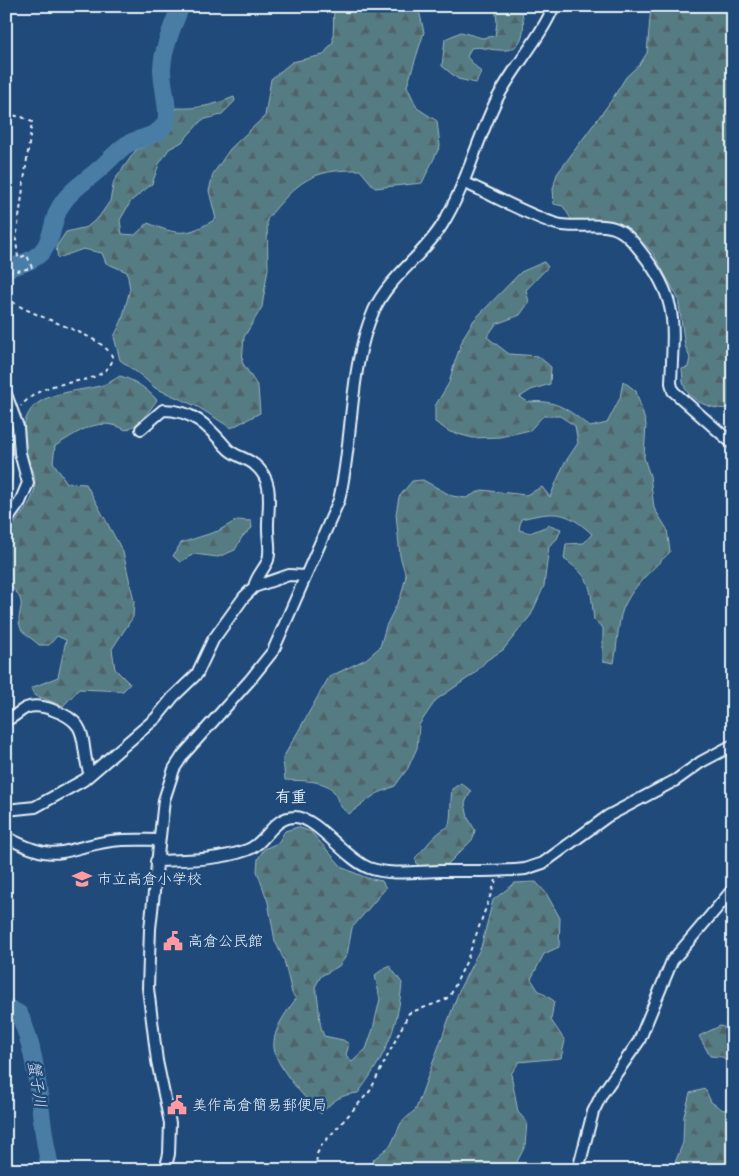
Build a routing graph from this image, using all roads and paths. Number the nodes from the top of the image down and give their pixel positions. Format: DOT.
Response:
graph roads {
  1 [pos="554,6"];
  2 [pos="6,114"];
  3 [pos="463,182"];
  4 [pos="6,274"];
  5 [pos="6,297"];
  6 [pos="6,394"];
  7 [pos="14,414"];
  8 [pos="141,429"];
  9 [pos="733,444"];
  10 [pos="6,522"];
  11 [pos="305,576"];
  12 [pos="254,587"];
  13 [pos="6,720"];
  14 [pos="733,745"];
  15 [pos="90,775"];
  16 [pos="6,810"];
  17 [pos="6,837"];
  18 [pos="158,840"];
  19 [pos="156,861"];
  20 [pos="499,870"];
  21 [pos="733,889"];
  22 [pos="165,1170"];
  23 [pos="316,1170"];
  24 [pos="578,1170"];
  1 -- 3 [label="street"];
  2 -- 4 [label="path"];
  3 -- 9 [label="street"];
  3 -- 11 [label="street"];
  5 -- 7 [label="path"];
  6 -- 7 [label="street"];
  7 -- 10 [label="street"];
  8 -- 12 [label="street"];
  11 -- 12 [label="street"];
  11 -- 18 [label="street"];
  12 -- 15 [label="street"];
  13 -- 15 [label="street"];
  14 -- 20 [label="street"];
  15 -- 16 [label="street"];
  17 -- 18 [label="street"];
  18 -- 19 [label="street"];
  19 -- 20 [label="street"];
  19 -- 22 [label="street"];
  20 -- 23 [label="path"];
  21 -- 24 [label="street"];
}
